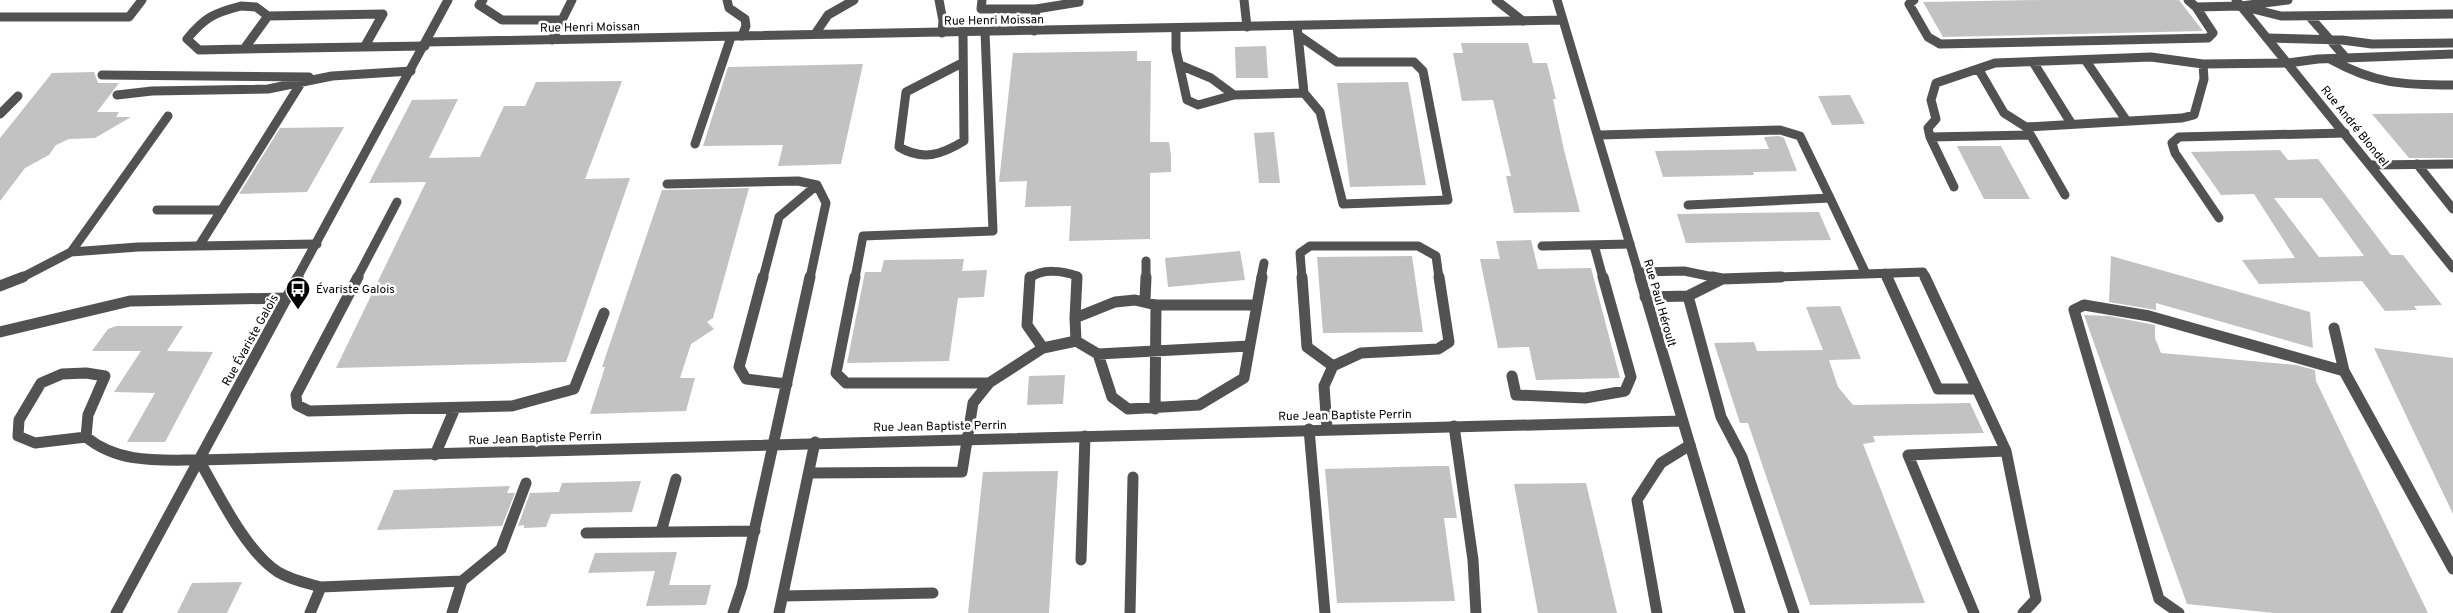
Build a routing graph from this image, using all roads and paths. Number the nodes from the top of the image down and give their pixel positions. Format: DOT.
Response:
graph roads {
  1 [pos="142,0"];
  2 [pos="448,0"];
  3 [pos="483,0"];
  4 [pos="572,0"];
  5 [pos="726,0"];
  6 [pos="854,0"];
  7 [pos="939,0"];
  8 [pos="982,0"];
  9 [pos="1079,0"];
  10 [pos="1244,0"];
  11 [pos="1496,0"];
  12 [pos="1557,0"];
  13 [pos="1914,0"];
  14 [pos="2188,0"];
  15 [pos="2288,0"];
  16 [pos="2238,3"];
  17 [pos="2196,7"];
  18 [pos="1036,9"];
  19 [pos="2453,14"];
  20 [pos="268,16"];
  21 [pos="2309,16"];
  22 [pos="0,17"];
  23 [pos="561,20"];
  24 [pos="1563,20"];
  25 [pos="1523,21"];
  26 [pos="1246,27"];
  27 [pos="1176,28"];
  28 [pos="1298,30"];
  29 [pos="985,32"];
  30 [pos="1034,32"];
  31 [pos="942,33"];
  32 [pos="963,33"];
  33 [pos="815,34"];
  34 [pos="742,36"];
  35 [pos="731,37"];
  36 [pos="2267,38"];
  37 [pos="552,40"];
  38 [pos="2330,40"];
  39 [pos="2453,43"];
  40 [pos="426,44"];
  41 [pos="365,46"];
  42 [pos="244,49"];
  43 [pos="2453,54"];
  44 [pos="2346,58"];
  45 [pos="2329,59"];
  46 [pos="2086,61"];
  47 [pos="2033,62"];
  48 [pos="962,63"];
  49 [pos="2203,64"];
  50 [pos="2288,64"];
  51 [pos="1180,65"];
  52 [pos="1979,70"];
  53 [pos="411,71"];
  54 [pos="102,74"];
  55 [pos="332,76"];
  56 [pos="301,84"];
  57 [pos="2453,85"];
  58 [pos="1304,93"];
  59 [pos="117,95"];
  60 [pos="18,96"];
  61 [pos="1234,96"];
  62 [pos="0,114"];
  63 [pos="168,116"];
  64 [pos="2126,120"];
  65 [pos="2072,123"];
  66 [pos="2028,131"];
  67 [pos="2345,133"];
  68 [pos="1599,135"];
  69 [pos="1930,138"];
  70 [pos="695,144"];
  71 [pos="2417,164"];
  72 [pos="2453,164"];
  73 [pos="2370,165"];
  74 [pos="667,184"];
  75 [pos="817,185"];
  76 [pos="1954,187"];
  77 [pos="2065,195"];
  78 [pos="1830,198"];
  79 [pos="397,202"];
  80 [pos="1688,205"];
  81 [pos="2453,209"];
  82 [pos="157,210"];
  83 [pos="222,210"];
  84 [pos="2219,218"];
  85 [pos="317,244"];
  86 [pos="1630,244"];
  87 [pos="1594,245"];
  88 [pos="199,246"];
  89 [pos="1542,246"];
  90 [pos="71,252"];
  91 [pos="1146,261"];
  92 [pos="1264,263"];
  93 [pos="2453,268"];
  94 [pos="1638,272"];
  95 [pos="1886,273"];
  96 [pos="1866,274"];
  97 [pos="1722,279"];
  98 [pos="0,286"];
  99 [pos="1688,296"];
  100 [pos="1645,297"];
  101 [pos="288,298"];
  102 [pos="1146,300"];
  103 [pos="1156,305"];
  104 [pos="1257,305"];
  105 [pos="604,314"];
  106 [pos="1075,318"];
  107 [pos="2334,328"];
  108 [pos="0,332"];
  109 [pos="1076,341"];
  110 [pos="1249,346"];
  111 [pos="1043,348"];
  112 [pos="1155,351"];
  113 [pos="1098,354"];
  114 [pos="1333,366"];
  115 [pos="2344,371"];
  116 [pos="1512,376"];
  117 [pos="787,384"];
  118 [pos="989,384"];
  119 [pos="1977,389"];
  120 [pos="455,408"];
  121 [pos="1155,409"];
  122 [pos="1682,421"];
  123 [pos="1454,426"];
  124 [pos="1327,428"];
  125 [pos="1309,429"];
  126 [pos="1084,436"];
  127 [pos="86,437"];
  128 [pos="968,439"];
  129 [pos="815,442"];
  130 [pos="774,444"];
  131 [pos="1690,445"];
  132 [pos="2006,451"];
  133 [pos="435,455"];
  134 [pos="199,460"];
  135 [pos="809,474"];
  136 [pos="1132,477"];
  137 [pos="676,479"];
  138 [pos="526,483"];
  139 [pos="755,531"];
  140 [pos="661,532"];
  141 [pos="586,533"];
  142 [pos="1081,560"];
  143 [pos="2453,569"];
  144 [pos="462,581"];
  145 [pos="322,587"];
  146 [pos="933,593"];
  147 [pos="783,596"];
  148 [pos="116,613"];
  149 [pos="310,613"];
  150 [pos="452,613"];
  151 [pos="733,613"];
  152 [pos="779,613"];
  153 [pos="1130,613"];
  154 [pos="1325,613"];
  155 [pos="1476,613"];
  156 [pos="1657,613"];
  157 [pos="1740,613"];
  158 [pos="1794,613"];
  159 [pos="1974,613"];
  160 [pos="2023,613"];
  161 [pos="2179,613"];
  1 -- 22 [label="street"];
  2 -- 40 [label="street, Rue Évariste Galois"];
  3 -- 23 [label="street"];
  4 -- 23 [label="street"];
  5 -- 34 [label="street"];
  6 -- 33 [label="street"];
  7 -- 31 [label="street"];
  8 -- 18 [label="street"];
  9 -- 18 [label="street"];
  10 -- 26 [label="street"];
  11 -- 25 [label="street"];
  12 -- 24 [label="street, Rue Paul Héroult"];
  13 -- 17 [label="street"];
  14 -- 17 [label="street"];
  15 -- 16 [label="street"];
  16 -- 17 [label="street"];
  16 -- 21 [label="street"];
  16 -- 36 [label="street, Rue André Blondel"];
  18 -- 30 [label="street"];
  19 -- 21 [label="street"];
  20 -- 41 [label="street"];
  20 -- 42 [label="street"];
  20 -- 42 [label="street, Rue Henri Moissan"];
  21 -- 38 [label="street"];
  23 -- 37 [label="street"];
  24 -- 25 [label="street, Rue Henri Moissan"];
  24 -- 68 [label="street, Rue Paul Héroult"];
  25 -- 28 [label="street, Rue Henri Moissan"];
  26 -- 27 [label="street, Rue Henri Moissan"];
  26 -- 28 [label="street, Rue Henri Moissan"];
  27 -- 30 [label="street, Rue Henri Moissan"];
  27 -- 51 [label="street"];
  28 -- 58 [label="street"];
  28 -- 58 [label="street"];
  29 -- 30 [label="street, Rue Henri Moissan"];
  29 -- 32 [label="street, Rue Henri Moissan"];
  29 -- 118 [label="street"];
  31 -- 32 [label="street, Rue Henri Moissan"];
  31 -- 33 [label="street, Rue Henri Moissan"];
  32 -- 48 [label="street"];
  33 -- 34 [label="street, Rue Henri Moissan"];
  34 -- 35 [label="street, Rue Henri Moissan"];
  35 -- 37 [label="street, Rue Henri Moissan"];
  35 -- 70 [label="street"];
  36 -- 38 [label="street"];
  36 -- 50 [label="street, Rue André Blondel"];
  37 -- 40 [label="street, Rue Henri Moissan"];
  38 -- 39 [label="street"];
  38 -- 44 [label="street"];
  40 -- 41 [label="street, Rue Henri Moissan"];
  40 -- 53 [label="street, Rue Évariste Galois"];
  41 -- 42 [label="street, Rue Henri Moissan"];
  43 -- 44 [label="street"];
  44 -- 45 [label="street"];
  45 -- 50 [label="street"];
  45 -- 57 [label="street"];
  46 -- 47 [label="street"];
  46 -- 49 [label="street"];
  46 -- 64 [label="street"];
  47 -- 52 [label="street"];
  47 -- 65 [label="street"];
  48 -- 48 [label="street"];
  49 -- 50 [label="street"];
  49 -- 64 [label="street"];
  50 -- 67 [label="street, Rue André Blondel"];
  51 -- 61 [label="street"];
  51 -- 61 [label="street"];
  52 -- 66 [label="street"];
  52 -- 69 [label="street"];
  53 -- 55 [label="street"];
  53 -- 85 [label="street, Rue Évariste Galois"];
  54 -- 55 [label="street"];
  55 -- 56 [label="street"];
  56 -- 59 [label="street"];
  56 -- 83 [label="street"];
  58 -- 61 [label="street"];
  60 -- 62 [label="street"];
  63 -- 90 [label="street"];
  64 -- 65 [label="street"];
  65 -- 66 [label="street"];
  66 -- 69 [label="street"];
  66 -- 77 [label="street"];
  67 -- 73 [label="street, Rue André Blondel"];
  67 -- 84 [label="street"];
  68 -- 78 [label="street"];
  68 -- 86 [label="street, Rue Paul Héroult"];
  69 -- 76 [label="street"];
  71 -- 72 [label="street"];
  71 -- 73 [label="street"];
  71 -- 81 [label="street"];
  73 -- 93 [label="street, Rue André Blondel"];
  74 -- 75 [label="street"];
  75 -- 117 [label="street"];
  75 -- 117 [label="street"];
  78 -- 80 [label="street"];
  78 -- 96 [label="street"];
  79 -- 120 [label="street"];
  82 -- 83 [label="street"];
  83 -- 88 [label="street"];
  85 -- 88 [label="street"];
  85 -- 101 [label="street, Rue Évariste Galois"];
  86 -- 87 [label="street"];
  86 -- 94 [label="street, Rue Paul Héroult"];
  87 -- 89 [label="street"];
  87 -- 116 [label="street"];
  88 -- 90 [label="street"];
  90 -- 98 [label="street"];
  91 -- 102 [label="street"];
  92 -- 104 [label="street"];
  94 -- 97 [label="street"];
  94 -- 100 [label="street, Rue Paul Héroult"];
  95 -- 96 [label="street"];
  95 -- 119 [label="street"];
  95 -- 119 [label="street"];
  96 -- 97 [label="street"];
  97 -- 99 [label="street"];
  99 -- 100 [label="street"];
  99 -- 158 [label="street"];
  100 -- 122 [label="street, Rue Paul Héroult"];
  101 -- 108 [label="street"];
  101 -- 134 [label="street, Rue Évariste Galois"];
  102 -- 103 [label="street"];
  102 -- 106 [label="street"];
  103 -- 104 [label="street"];
  103 -- 112 [label="street"];
  104 -- 110 [label="street"];
  105 -- 120 [label="street"];
  106 -- 109 [label="street"];
  106 -- 111 [label="street"];
  107 -- 115 [label="street"];
  109 -- 111 [label="street"];
  109 -- 113 [label="street"];
  110 -- 112 [label="street"];
  110 -- 121 [label="street"];
  111 -- 118 [label="street"];
  112 -- 113 [label="street"];
  112 -- 121 [label="street"];
  113 -- 121 [label="street"];
  114 -- 114 [label="street"];
  114 -- 124 [label="street"];
  115 -- 143 [label="street"];
  115 -- 161 [label="street"];
  117 -- 130 [label="street"];
  118 -- 128 [label="street"];
  119 -- 132 [label="street"];
  120 -- 133 [label="street"];
  122 -- 123 [label="street, Rue Jean Baptiste Perrin"];
  122 -- 131 [label="street, Rue Paul Héroult"];
  123 -- 124 [label="street, Rue Jean Baptiste Perrin"];
  123 -- 155 [label="street"];
  124 -- 125 [label="street, Rue Jean Baptiste Perrin"];
  125 -- 126 [label="street, Rue Jean Baptiste Perrin"];
  125 -- 154 [label="street"];
  126 -- 128 [label="street, Rue Jean Baptiste Perrin"];
  126 -- 142 [label="street"];
  127 -- 127 [label="street"];
  127 -- 134 [label="street, Rue Jean Baptiste Perrin"];
  128 -- 129 [label="street, Rue Jean Baptiste Perrin"];
  128 -- 135 [label="street"];
  129 -- 130 [label="street, Rue Jean Baptiste Perrin"];
  129 -- 135 [label="street"];
  130 -- 133 [label="street, Rue Jean Baptiste Perrin"];
  130 -- 139 [label="street"];
  131 -- 156 [label="street"];
  131 -- 157 [label="street, Rue Paul Héroult"];
  132 -- 159 [label="street"];
  132 -- 160 [label="street"];
  133 -- 134 [label="street, Rue Jean Baptiste Perrin"];
  134 -- 145 [label="street"];
  134 -- 148 [label="street, Rue Évariste Galois"];
  135 -- 147 [label="street"];
  136 -- 153 [label="street"];
  137 -- 140 [label="street"];
  138 -- 144 [label="street"];
  139 -- 140 [label="street"];
  139 -- 151 [label="street"];
  140 -- 141 [label="street"];
  144 -- 145 [label="street"];
  144 -- 150 [label="street"];
  145 -- 149 [label="street"];
  146 -- 147 [label="street"];
  147 -- 152 [label="street"];
}
